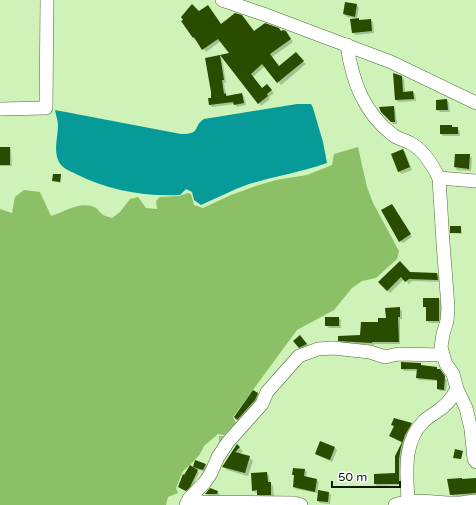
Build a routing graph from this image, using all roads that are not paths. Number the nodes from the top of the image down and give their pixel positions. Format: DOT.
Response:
graph roads {
  1 [pos="47,0"];
  2 [pos="222,0"];
  3 [pos="347,45"];
  4 [pos="476,103"];
  5 [pos="0,109"];
  6 [pos="439,178"];
  7 [pos="476,181"];
  8 [pos="443,355"];
  9 [pos="457,389"];
  10 [pos="476,462"];
  11 [pos="476,501"];
  12 [pos="188,502"];
  13 [pos="408,502"];
  14 [pos="301,505"];
  15 [pos="394,505"];
  1 -- 5 [label="street"];
  2 -- 3 [label="street"];
  3 -- 4 [label="street"];
  3 -- 6 [label="street"];
  6 -- 7 [label="street"];
  6 -- 8 [label="street"];
  8 -- 9 [label="street"];
  8 -- 12 [label="street"];
  9 -- 10 [label="street"];
  9 -- 13 [label="street"];
  11 -- 13 [label="street"];
  12 -- 14 [label="street"];
  13 -- 15 [label="street"];
}
